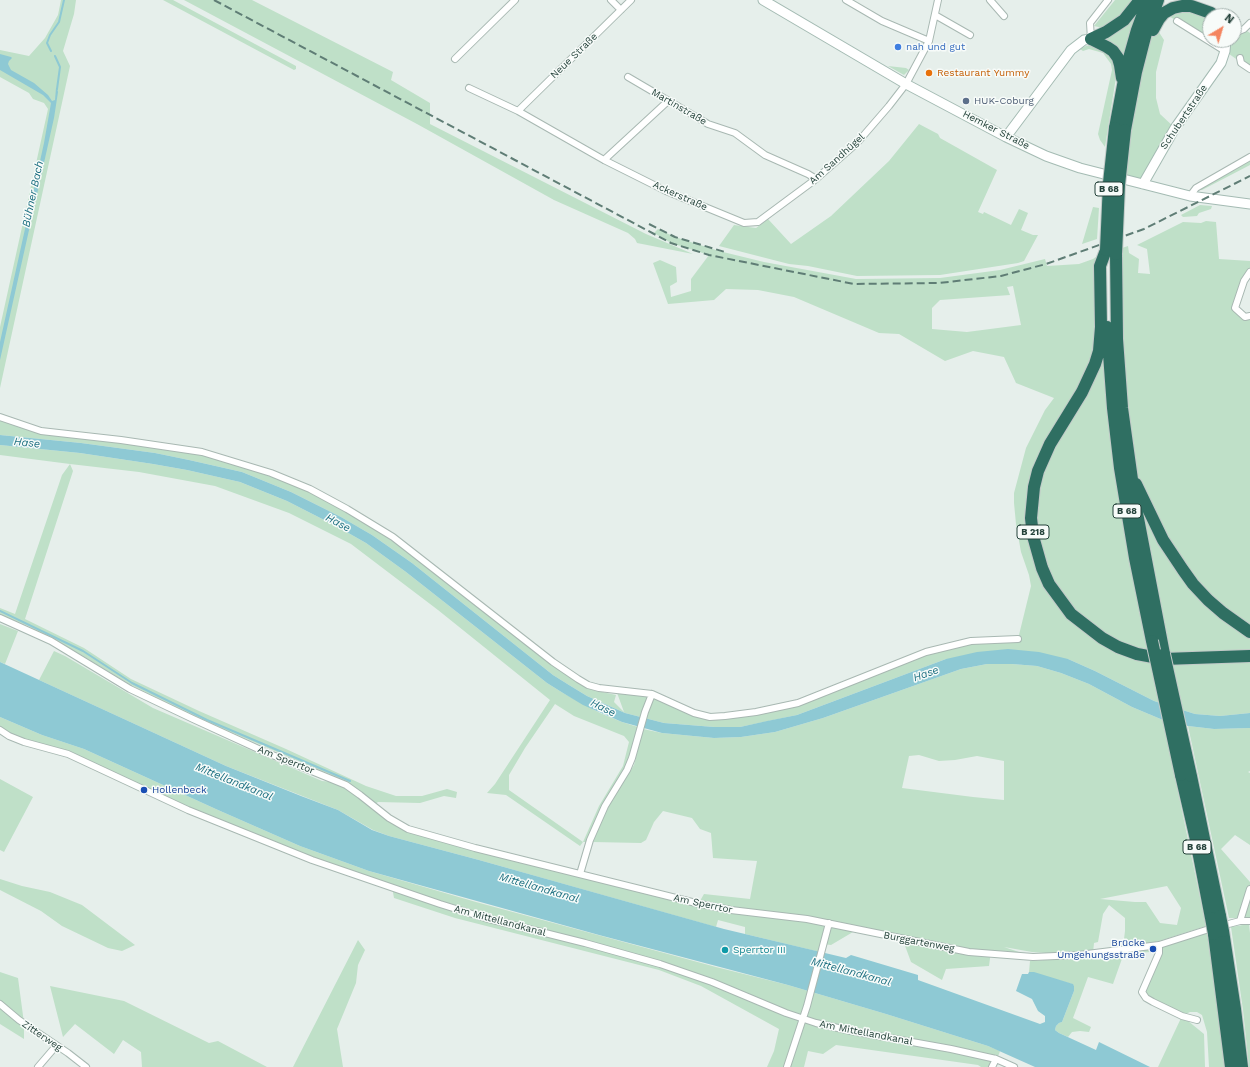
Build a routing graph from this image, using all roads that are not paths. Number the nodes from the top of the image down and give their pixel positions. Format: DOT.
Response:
graph roads {
  1 [pos="515,0"];
  2 [pos="611,0"];
  3 [pos="631,0"];
  4 [pos="763,0"];
  5 [pos="846,0"];
  6 [pos="938,0"];
  7 [pos="990,0"];
  8 [pos="1108,0"];
  9 [pos="1140,0"];
  10 [pos="1148,0"];
  11 [pos="1158,0"];
  12 [pos="1199,0"];
  13 [pos="1206,8"];
  14 [pos="621,10"];
  15 [pos="1202,10"];
  16 [pos="935,16"];
  17 [pos="1004,16"];
  18 [pos="1177,21"];
  19 [pos="1250,23"];
  20 [pos="1242,29"];
  21 [pos="970,35"];
  22 [pos="1091,39"];
  23 [pos="929,41"];
  24 [pos="1225,48"];
  25 [pos="1225,51"];
  26 [pos="1240,58"];
  27 [pos="455,59"];
  28 [pos="1250,69"];
  29 [pos="1136,72"];
  30 [pos="628,77"];
  31 [pos="906,84"];
  32 [pos="1123,85"];
  33 [pos="469,88"];
  34 [pos="668,101"];
  35 [pos="518,111"];
  36 [pos="1120,129"];
  37 [pos="1006,137"];
  38 [pos="1250,157"];
  39 [pos="604,160"];
  40 [pos="816,180"];
  41 [pos="1143,184"];
  42 [pos="1190,196"];
  43 [pos="1250,204"];
  44 [pos="758,222"];
  45 [pos="1111,252"];
  46 [pos="1103,266"];
  47 [pos="1250,272"];
  48 [pos="1247,317"];
  49 [pos="0,416"];
  50 [pos="1130,470"];
  51 [pos="0,618"];
  52 [pos="1250,632"];
  53 [pos="1018,639"];
  54 [pos="1157,641"];
  55 [pos="1250,656"];
  56 [pos="652,694"];
  57 [pos="0,730"];
  58 [pos="580,874"];
  59 [pos="1250,889"];
  60 [pos="1240,921"];
  61 [pos="1250,921"];
  62 [pos="829,923"];
  63 [pos="1218,933"];
  64 [pos="1159,945"];
  65 [pos="0,1004"];
  66 [pos="802,1018"];
  67 [pos="1197,1020"];
  68 [pos="56,1046"];
  69 [pos="996,1059"];
  70 [pos="38,1067"];
  71 [pos="86,1067"];
  72 [pos="787,1067"];
  73 [pos="992,1067"];
  74 [pos="1014,1067"];
  75 [pos="1231,1067"];
  76 [pos="1242,1067"];
  1 -- 27 [label="street"];
  2 -- 14 [label="street"];
  3 -- 14 [label="street, Neue Straße"];
  4 -- 31 [label="main road, Hemker Straße"];
  5 -- 23 [label="street"];
  6 -- 16 [label="street, Am Sandhügel"];
  7 -- 17 [label="street"];
  8 -- 22 [label="street"];
  9 -- 22 [label="highway"];
  10 -- 32 [label="highway, B 68"];
  11 -- 29 [label="highway, B 68"];
  12 -- 13 [label="highway, B 68"];
  14 -- 35 [label="street, Neue Straße"];
  15 -- 29 [label="highway, B 68"];
  16 -- 21 [label="street"];
  16 -- 23 [label="street, Am Sandhügel"];
  18 -- 25 [label="street"];
  19 -- 20 [label="street"];
  22 -- 32 [label="highway, B 68"];
  22 -- 37 [label="main road"];
  23 -- 31 [label="street, Am Sandhügel"];
  24 -- 25 [label="main road, Schubertstraße"];
  25 -- 41 [label="main road, Schubertstraße"];
  26 -- 28 [label="street"];
  29 -- 36 [label="highway, B 68"];
  30 -- 34 [label="street, Martinstraße"];
  31 -- 37 [label="main road, Hemker Straße"];
  31 -- 40 [label="street, Am Sandhügel"];
  32 -- 36 [label="highway, B 68"];
  33 -- 35 [label="street, Ackerstraße"];
  34 -- 39 [label="street"];
  34 -- 40 [label="street, Martinstraße"];
  35 -- 39 [label="street, Ackerstraße"];
  36 -- 45 [label="highway, B 68, bridge"];
  37 -- 41 [label="main road, Hemker Straße"];
  38 -- 42 [label="street"];
  39 -- 44 [label="street, Ackerstraße"];
  40 -- 44 [label="street, Am Sandhügel"];
  41 -- 42 [label="main road, Hemker Straße"];
  42 -- 43 [label="main road, Hemker Straße"];
  45 -- 46 [label="highway, B 218"];
  45 -- 50 [label="highway, B 68"];
  46 -- 54 [label="highway, B 68"];
  46 -- 55 [label="highway, B 218"];
  47 -- 48 [label="street"];
  49 -- 56 [label="street"];
  50 -- 52 [label="highway"];
  50 -- 54 [label="highway, B 68"];
  51 -- 58 [label="street, Am Sperrtor"];
  53 -- 56 [label="street"];
  54 -- 63 [label="highway, B 68, bridge"];
  56 -- 58 [label="street"];
  57 -- 66 [label="street, Am Mittellandkanal"];
  58 -- 62 [label="street, Am Sperrtor"];
  59 -- 60 [label="street"];
  60 -- 61 [label="street, Burggartenweg"];
  60 -- 64 [label="street, Burggartenweg"];
  62 -- 64 [label="street, Burggartenweg"];
  62 -- 66 [label="street"];
  63 -- 75 [label="highway, B 68"];
  63 -- 76 [label="highway, B 68"];
  64 -- 67 [label="street"];
  65 -- 68 [label="street, Zitterweg"];
  66 -- 69 [label="street, Am Mittellandkanal"];
  66 -- 72 [label="street"];
  68 -- 70 [label="street"];
  68 -- 71 [label="street, Zitterweg"];
  69 -- 73 [label="street"];
  69 -- 74 [label="street, Am Mittellandkanal"];
}
